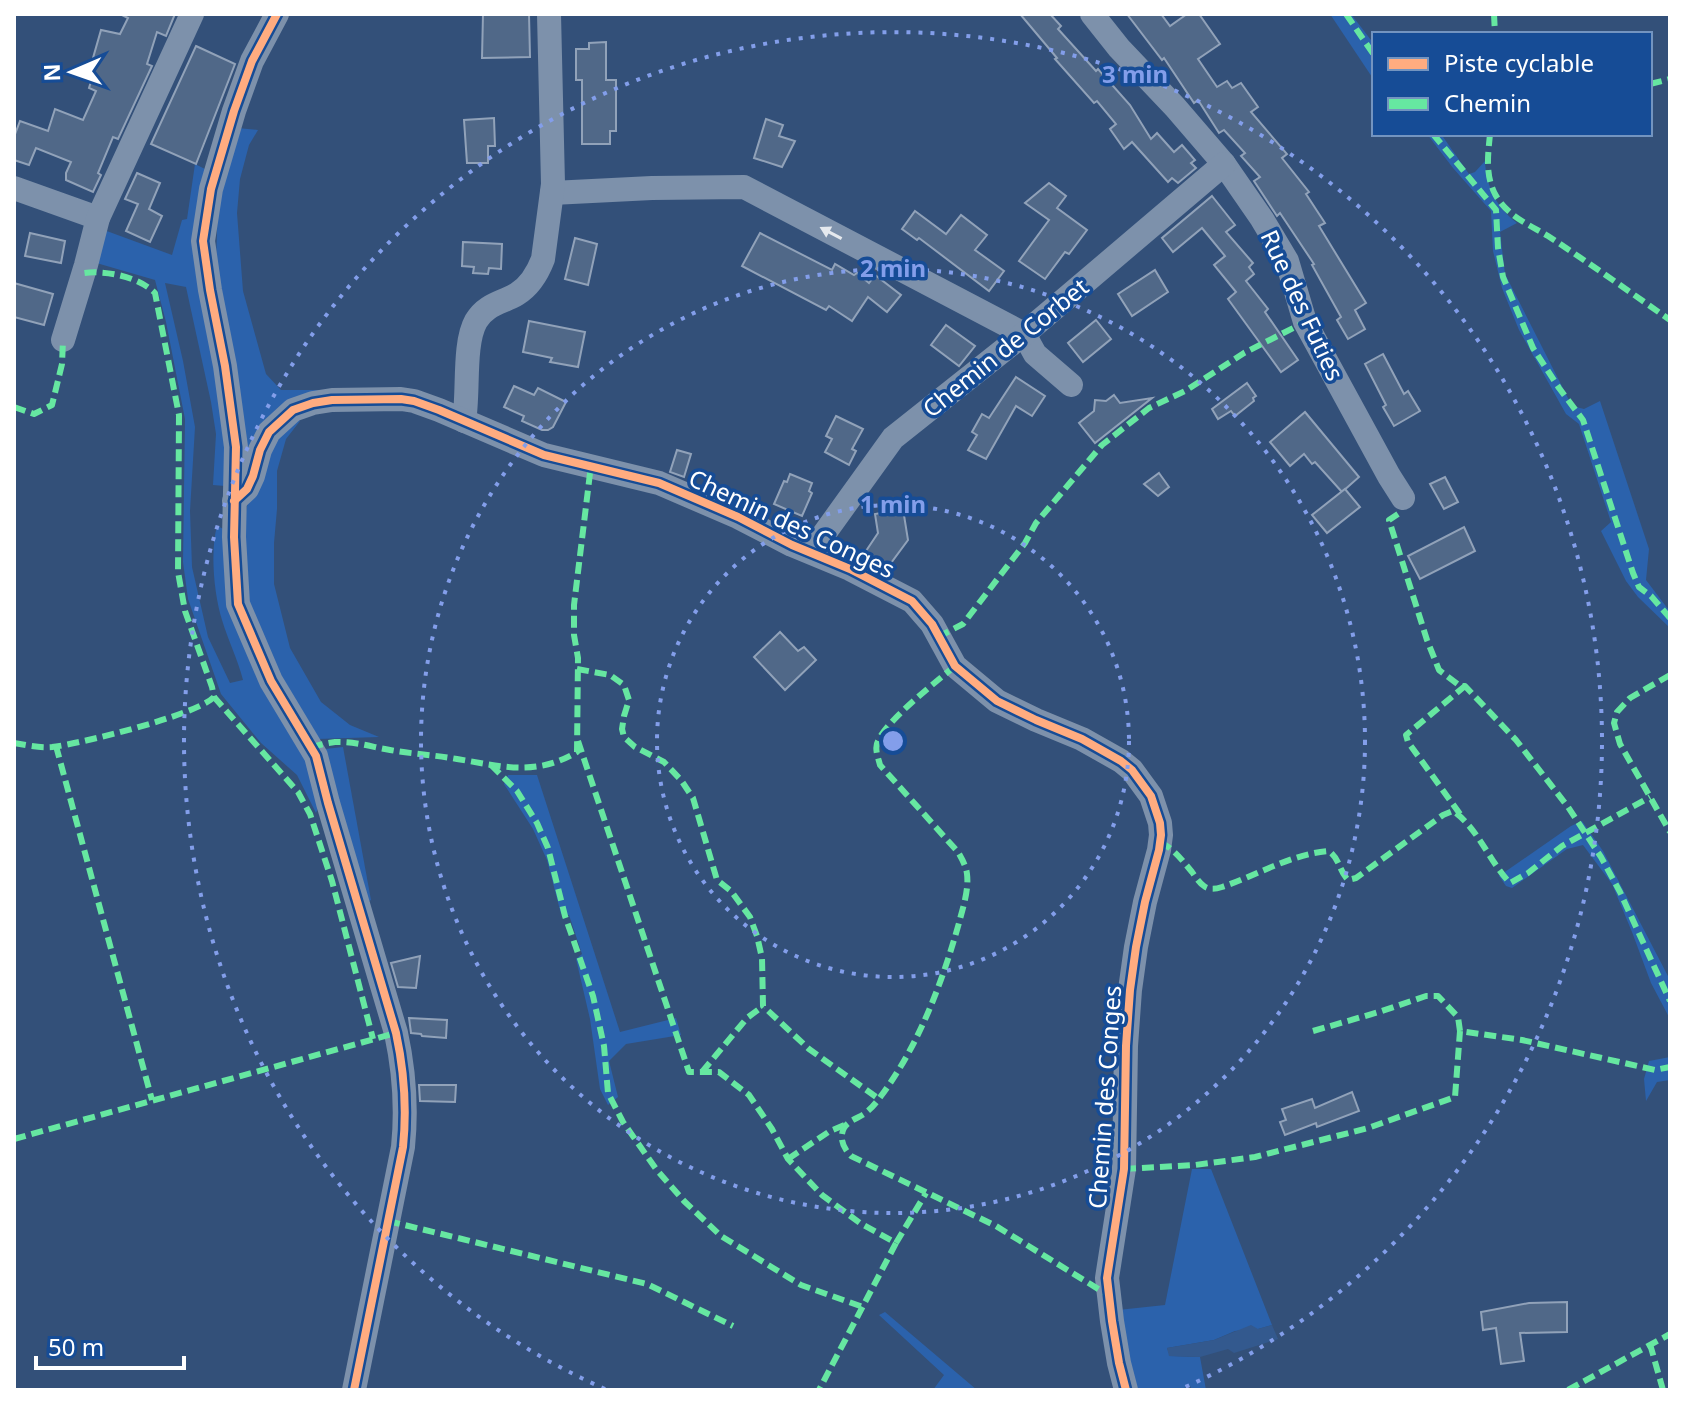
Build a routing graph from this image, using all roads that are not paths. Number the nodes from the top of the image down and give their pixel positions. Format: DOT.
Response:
graph roads {
  1 [pos="192,14"];
  2 [pos="277,14"];
  3 [pos="549,14"];
  4 [pos="1092,14"];
  5 [pos="1224,164"];
  6 [pos="14,188"];
  7 [pos="552,193"];
  8 [pos="98,218"];
  9 [pos="1024,334"];
  10 [pos="63,340"];
  11 [pos="1071,385"];
  12 [pos="464,421"];
  13 [pos="1403,498"];
  14 [pos="234,501"];
  15 [pos="811,552"];
  16 [pos="354,1390"];
  17 [pos="1126,1390"];
  1 -- 8 [label="street"];
  2 -- 14 [label="street"];
  3 -- 7 [label="street"];
  4 -- 5 [label="street, Rue des Futies"];
  5 -- 9 [label="street, Chemin de Corbet"];
  5 -- 13 [label="street, Rue des Futies"];
  6 -- 8 [label="street"];
  9 -- 7 [label="street, one-way"];
  7 -- 12 [label="street"];
  8 -- 10 [label="street"];
  9 -- 11 [label="street"];
  9 -- 15 [label="street, Chemin de Corbet"];
  12 -- 14 [label="street, Chemin des Conges"];
  12 -- 15 [label="street, Chemin des Conges"];
  14 -- 16 [label="street"];
  15 -- 17 [label="street, Chemin des Conges"];
}
